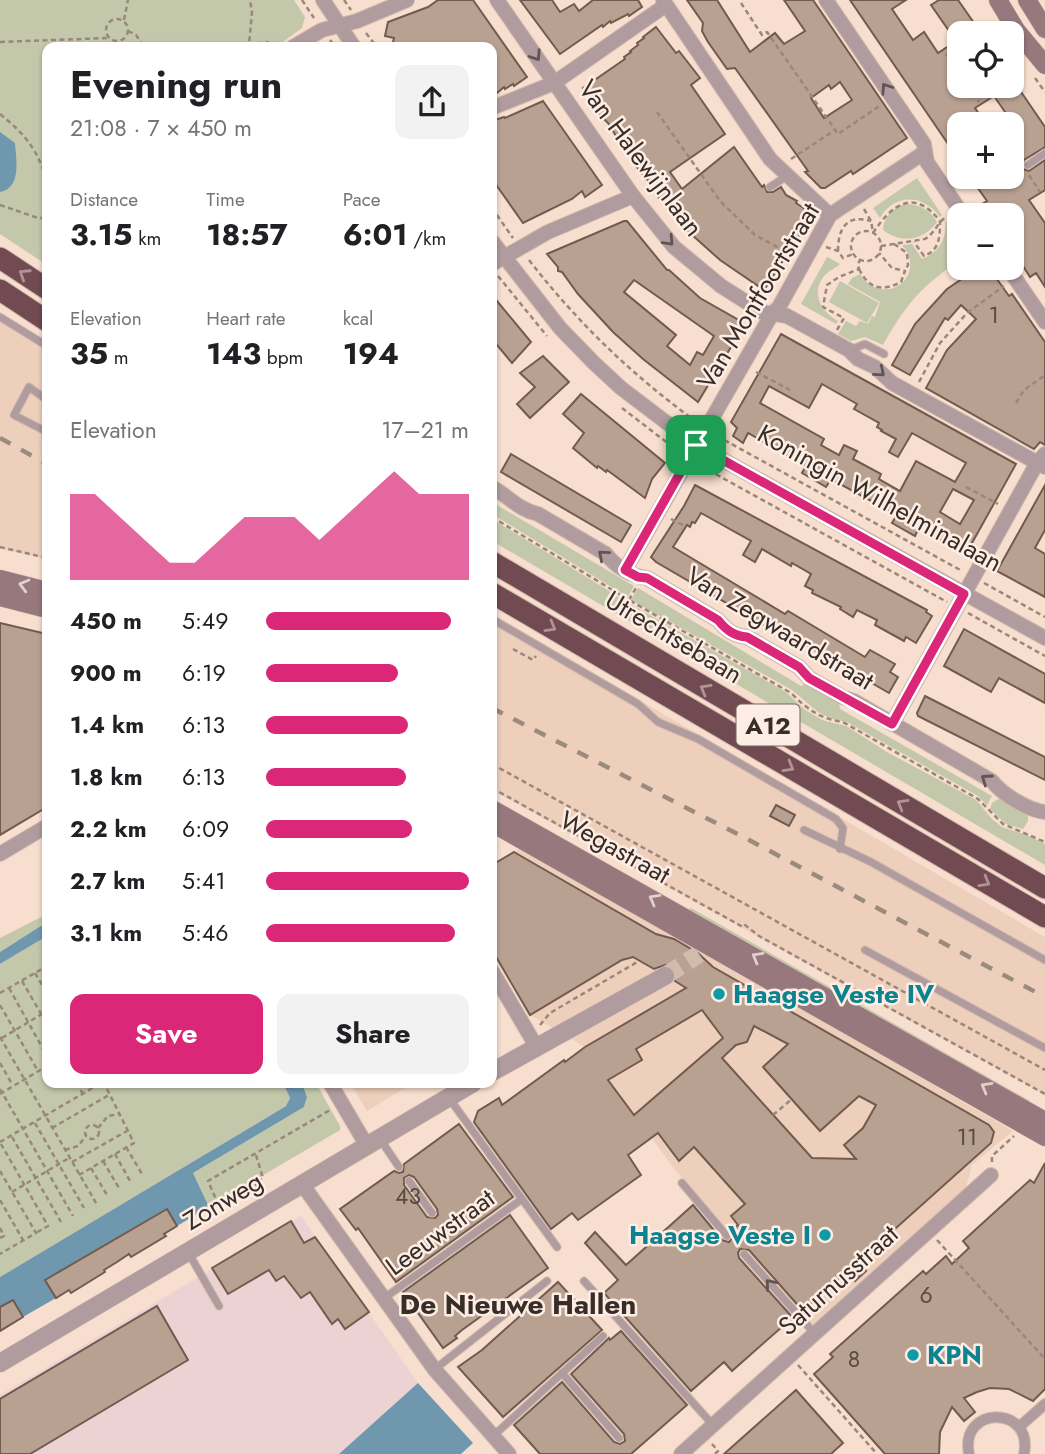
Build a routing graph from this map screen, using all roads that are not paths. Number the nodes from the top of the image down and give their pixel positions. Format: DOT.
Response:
graph roads {
  1 [pos="323,0"];
  2 [pos="407,0"];
  3 [pos="497,0"];
  4 [pos="826,0"];
  5 [pos="998,0"];
  6 [pos="1027,0"];
  7 [pos="665,2"];
  8 [pos="1007,21"];
  9 [pos="339,26"];
  10 [pos="1045,29"];
  11 [pos="302,42"];
  12 [pos="350,42"];
  13 [pos="1024,47"];
  14 [pos="1045,65"];
  15 [pos="554,83"];
  16 [pos="497,106"];
  17 [pos="924,148"];
  18 [pos="1045,153"];
  19 [pos="1028,165"];
  20 [pos="783,171"];
  21 [pos="770,187"];
  22 [pos="633,196"];
  23 [pos="954,203"];
  24 [pos="830,215"];
  25 [pos="0,258"];
  26 [pos="497,261"];
  27 [pos="1016,280"];
  28 [pos="42,286"];
  29 [pos="0,290"];
  30 [pos="772,314"];
  31 [pos="0,317"];
  32 [pos="42,318"];
  33 [pos="1045,322"];
  34 [pos="42,343"];
  35 [pos="849,351"];
  36 [pos="884,354"];
  37 [pos="42,396"];
  38 [pos="42,429"];
  39 [pos="696,445"];
  40 [pos="1042,461"];
  41 [pos="497,490"];
  42 [pos="497,565"];
  43 [pos="625,570"];
  44 [pos="0,579"];
  45 [pos="42,591"];
  46 [pos="964,594"];
  47 [pos="497,596"];
  48 [pos="0,597"];
  49 [pos="42,608"];
  50 [pos="497,622"];
  51 [pos="1045,638"];
  52 [pos="892,724"];
  53 [pos="497,812"];
  54 [pos="1045,812"];
  55 [pos="497,826"];
  56 [pos="42,829"];
  57 [pos="804,830"];
  58 [pos="841,849"];
  59 [pos="0,854"];
  60 [pos="1045,888"];
  61 [pos="1045,917"];
  62 [pos="706,944"];
  63 [pos="865,950"];
  64 [pos="1045,960"];
  65 [pos="665,976"];
  66 [pos="497,980"];
  67 [pos="536,1046"];
  68 [pos="1045,1048"];
  69 [pos="497,1069"];
  70 [pos="333,1088"];
  71 [pos="464,1088"];
  72 [pos="449,1097"];
  73 [pos="1045,1121"];
  74 [pos="1045,1137"];
  75 [pos="373,1142"];
  76 [pos="399,1167"];
  77 [pos="991,1175"];
  78 [pos="409,1181"];
  79 [pos="682,1183"];
  80 [pos="302,1184"];
  81 [pos="522,1199"];
  82 [pos="432,1213"];
  83 [pos="727,1236"];
  84 [pos="557,1247"];
  85 [pos="188,1252"];
  86 [pos="744,1254"];
  87 [pos="547,1280"];
  88 [pos="584,1281"];
  89 [pos="383,1299"];
  90 [pos="219,1306"];
  91 [pos="815,1334"];
  92 [pos="603,1336"];
  93 [pos="0,1363"];
  94 [pos="435,1370"];
  95 [pos="562,1373"];
  96 [pos="1045,1404"];
  97 [pos="713,1425"];
  98 [pos="1019,1427"];
  99 [pos="619,1438"];
  100 [pos="500,1448"];
  101 [pos="681,1454"];
  102 [pos="969,1454"];
  103 [pos="1024,1454"];
  1 -- 9 [label="street"];
  2 -- 9 [label="street"];
  3 -- 15 [label="street, Van Halewijnlaan, one-way"];
  17 -- 4 [label="street, one-way"];
  5 -- 8 [label="main road"];
  6 -- 10 [label="main road"];
  7 -- 15 [label="street"];
  7 -- 20 [label="street"];
  9 -- 11 [label="street"];
  9 -- 12 [label="street"];
  13 -- 14 [label="main road"];
  15 -- 16 [label="street"];
  15 -- 22 [label="street, Van Halewijnlaan"];
  17 -- 23 [label="street"];
  17 -- 24 [label="street, Van Montfoortstraat"];
  18 -- 19 [label="lane"];
  20 -- 21 [label="lane"];
  20 -- 24 [label="street"];
  22 -- 26 [label="street"];
  22 -- 30 [label="street, Van Halewijnlaan, one-way"];
  24 -- 30 [label="street, Van Montfoortstraat"];
  28 -- 25 [label="highway, one-way"];
  26 -- 39 [label="street, Koningin Wilhelminalaan"];
  27 -- 33 [label="street"];
  29 -- 32 [label="highway"];
  30 -- 35 [label="street, Van Halewijnlaan"];
  30 -- 39 [label="street, Van Montfoortstraat"];
  31 -- 34 [label="lane"];
  35 -- 36 [label="lane, Van Halewijnlaan"];
  35 -- 40 [label="street, Van Halewijnlaan, one-way"];
  37 -- 38 [label="lane"];
  39 -- 43 [label="street, Van Montfoortstraat"];
  39 -- 46 [label="street, Koningin Wilhelminalaan"];
  40 -- 46 [label="street"];
  43 -- 41 [label="street, Van Zegwaardstraat, one-way"];
  60 -- 42 [label="highway, Utrechtsebaan / A12, one-way"];
  43 -- 52 [label="street, Van Zegwaardstraat"];
  45 -- 44 [label="main road, one-way"];
  46 -- 51 [label="street, Koningin Wilhelminalaan"];
  46 -- 52 [label="street"];
  47 -- 61 [label="highway, Utrechtsebaan / A12, one-way"];
  48 -- 49 [label="main road"];
  50 -- 58 [label="lane"];
  54 -- 52 [label="street, Van Zegwaardstraat, one-way"];
  62 -- 53 [label="main road, Wegastraat, one-way"];
  55 -- 62 [label="main road, Wegastraat"];
  56 -- 59 [label="street"];
  57 -- 58 [label="lane"];
  58 -- 64 [label="lane"];
  73 -- 62 [label="main road, one-way"];
  62 -- 74 [label="main road"];
  63 -- 68 [label="lane"];
  65 -- 67 [label="street"];
  66 -- 67 [label="street"];
  67 -- 69 [label="street"];
  70 -- 75 [label="street"];
  71 -- 72 [label="street, Zonweg"];
  72 -- 75 [label="street, Zonweg"];
  72 -- 81 [label="lane, Leeuwstraat"];
  75 -- 76 [label="lane"];
  75 -- 80 [label="street, Zonweg"];
  77 -- 91 [label="street, Saturnusstraat"];
  78 -- 82 [label="lane"];
  79 -- 83 [label="lane"];
  80 -- 85 [label="street, Zonweg"];
  80 -- 89 [label="street"];
  81 -- 84 [label="lane"];
  81 -- 89 [label="lane, Leeuwstraat"];
  85 -- 90 [label="lane"];
  85 -- 93 [label="street, Zonweg"];
  91 -- 86 [label="lane, one-way"];
  87 -- 94 [label="lane"];
  88 -- 97 [label="lane"];
  89 -- 94 [label="street"];
  91 -- 97 [label="street, Saturnusstraat"];
  92 -- 95 [label="lane"];
  94 -- 100 [label="street"];
  95 -- 99 [label="lane"];
  95 -- 100 [label="lane"];
  96 -- 98 [label="street"];
  97 -- 101 [label="street, Saturnusstraat"];
  98 -- 102 [label="street"];
  98 -- 103 [label="street"];
}
